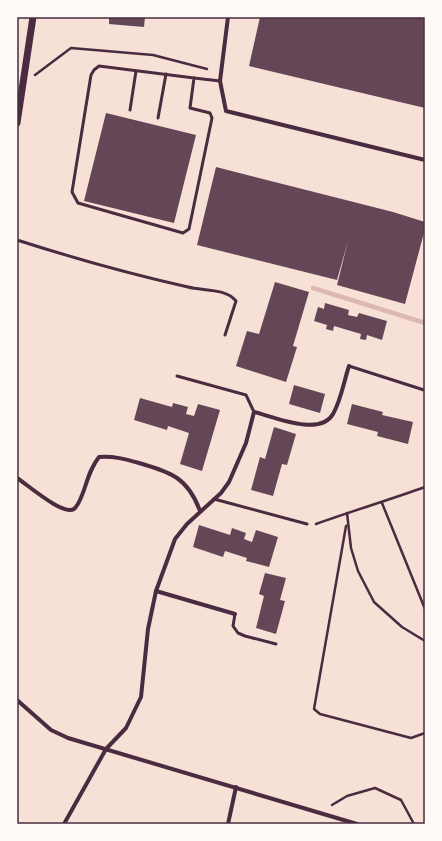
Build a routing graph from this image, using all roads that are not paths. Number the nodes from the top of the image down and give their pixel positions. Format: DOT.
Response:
graph roads {
  1 [pos="33,17"];
  2 [pos="228,17"];
  3 [pos="136,71"];
  4 [pos="166,74"];
  5 [pos="194,78"];
  6 [pos="220,81"];
  7 [pos="130,110"];
  8 [pos="158,118"];
  9 [pos="17,124"];
  10 [pos="425,160"];
  11 [pos="17,240"];
  12 [pos="225,335"];
  13 [pos="349,366"];
  14 [pos="177,376"];
  15 [pos="424,390"];
  16 [pos="254,412"];
  17 [pos="17,478"];
  18 [pos="214,499"];
  19 [pos="200,510"];
  20 [pos="308,524"];
  21 [pos="156,591"];
  22 [pos="235,614"];
  23 [pos="276,644"];
  24 [pos="17,700"];
  25 [pos="106,749"];
  26 [pos="236,786"];
  27 [pos="64,824"];
  28 [pos="228,824"];
  29 [pos="357,824"];
  1 -- 9 [label="street"];
  2 -- 6 [label="street"];
  3 -- 4 [label="lane"];
  3 -- 5 [label="lane"];
  3 -- 7 [label="lane"];
  4 -- 5 [label="lane"];
  4 -- 8 [label="lane"];
  5 -- 6 [label="lane"];
  6 -- 10 [label="street"];
  11 -- 12 [label="lane"];
  13 -- 15 [label="lane"];
  13 -- 16 [label="street"];
  14 -- 16 [label="lane"];
  16 -- 18 [label="street"];
  17 -- 19 [label="street"];
  18 -- 19 [label="street"];
  18 -- 20 [label="lane"];
  19 -- 21 [label="street"];
  21 -- 22 [label="street"];
  21 -- 25 [label="street"];
  22 -- 23 [label="lane"];
  24 -- 25 [label="street"];
  25 -- 26 [label="street"];
  25 -- 27 [label="street"];
  26 -- 28 [label="street"];
  26 -- 29 [label="street"];
}
